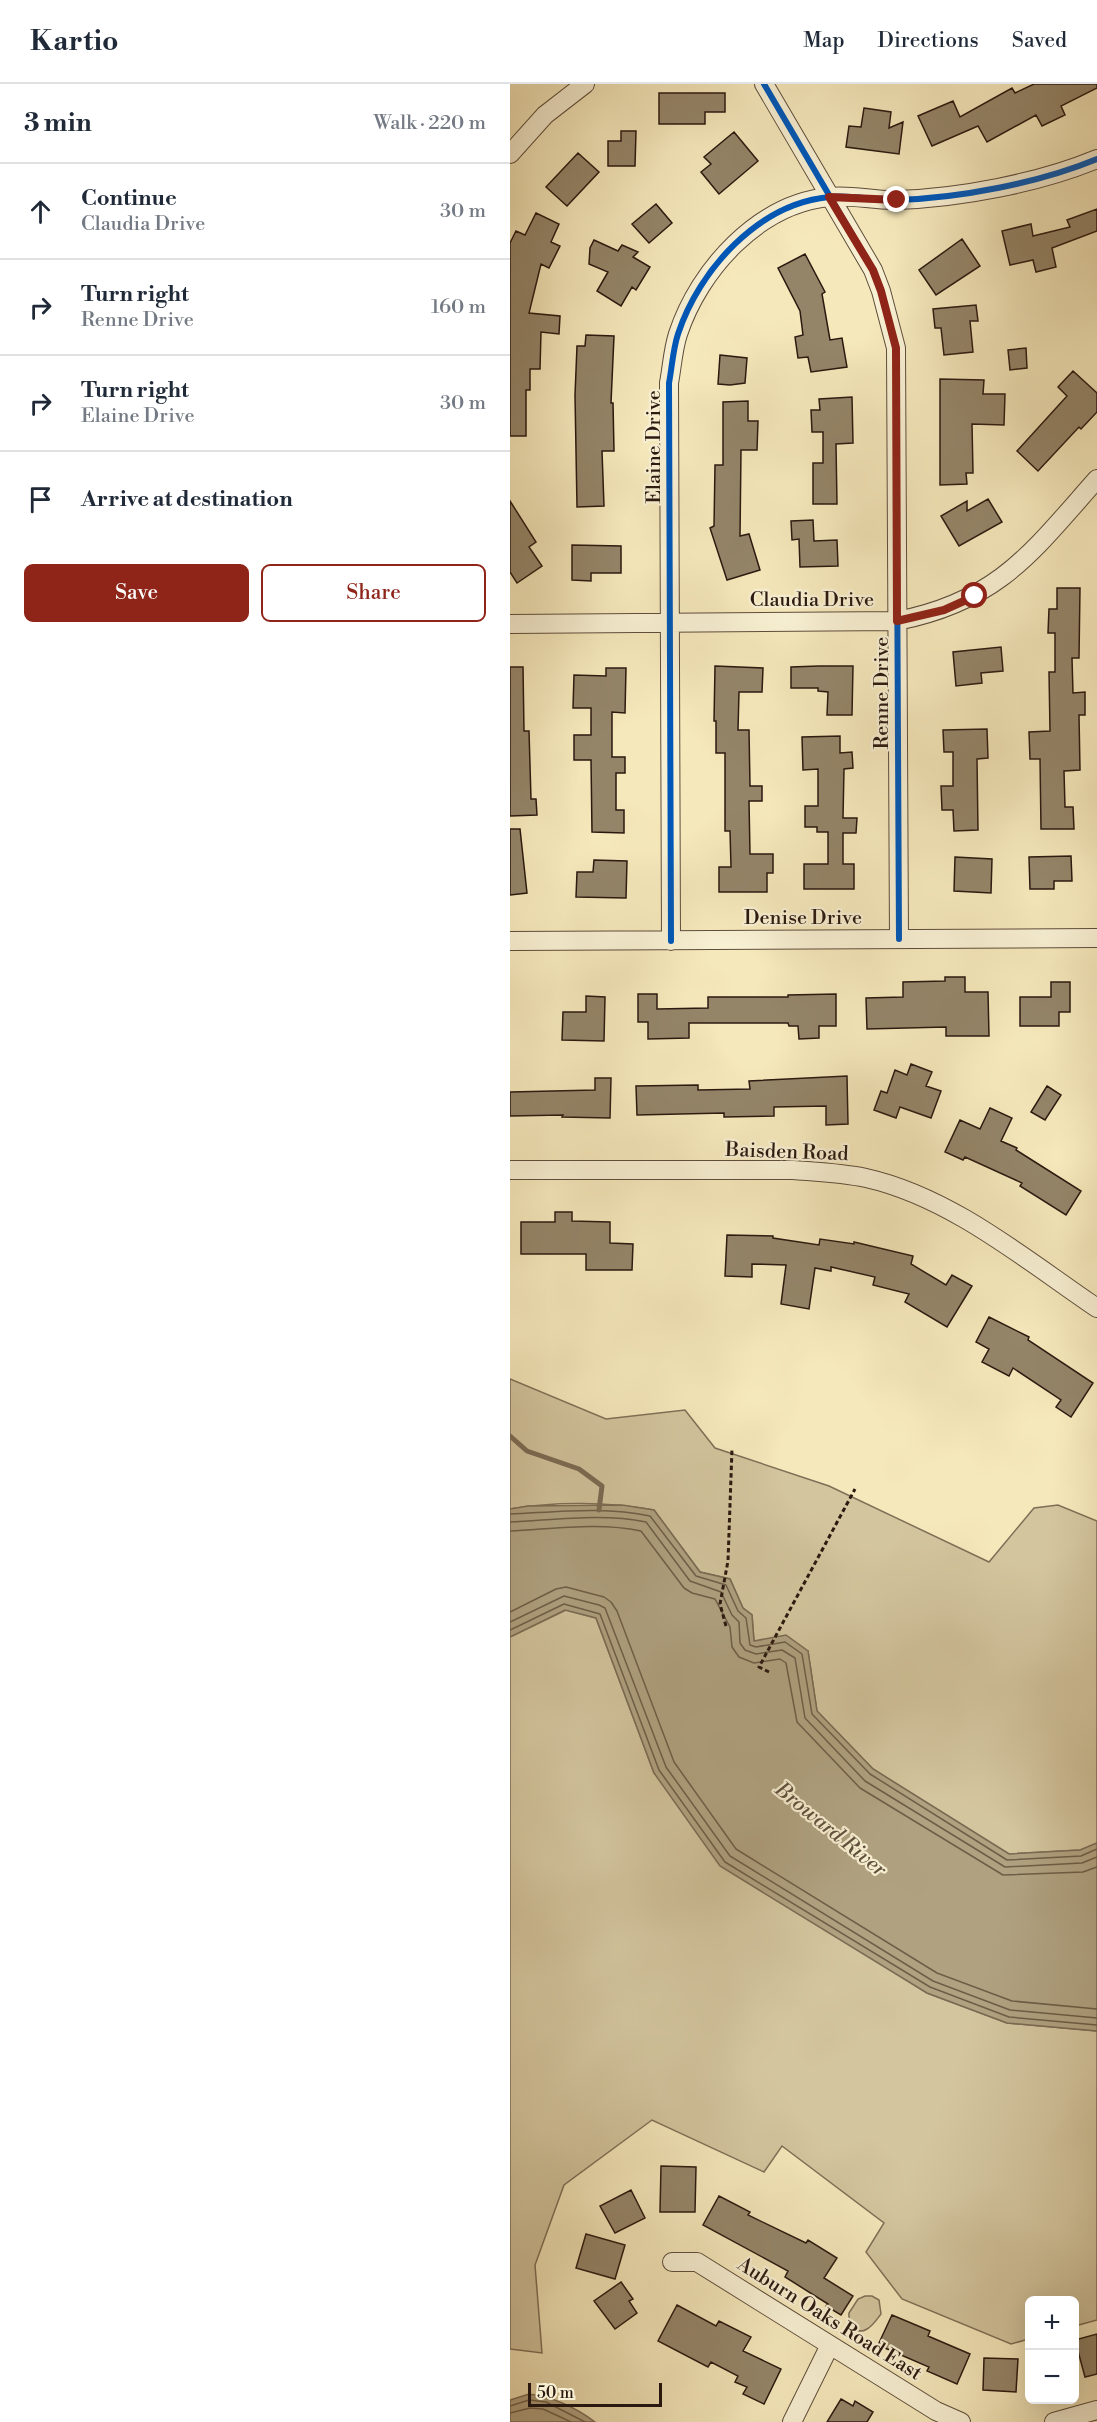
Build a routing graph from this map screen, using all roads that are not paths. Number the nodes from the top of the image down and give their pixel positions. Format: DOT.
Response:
graph roads {
  1 [pos="585,84"];
  2 [pos="764,84"];
  3 [pos="510,154"];
  4 [pos="1097,159"];
  5 [pos="829,197"];
  6 [pos="1097,479"];
  7 [pos="897,621"];
  8 [pos="669,623"];
  9 [pos="510,624"];
  10 [pos="1097,938"];
  11 [pos="899,939"];
  12 [pos="510,941"];
  13 [pos="671,941"];
  14 [pos="510,1170"];
  15 [pos="1097,1308"];
  16 [pos="672,2262"];
  17 [pos="830,2345"];
  18 [pos="1097,2410"];
  19 [pos="792,2422"];
  20 [pos="961,2422"];
  21 [pos="1054,2422"];
  1 -- 3 [label="street"];
  2 -- 5 [label="street, Renne Drive"];
  4 -- 5 [label="street, Elaine Drive"];
  5 -- 7 [label="street, Renne Drive"];
  5 -- 8 [label="street, Elaine Drive"];
  6 -- 7 [label="street, Claudia Drive"];
  7 -- 8 [label="street, Claudia Drive"];
  7 -- 11 [label="street, Renne Drive"];
  8 -- 9 [label="street, Claudia Drive"];
  8 -- 13 [label="street, Elaine Drive"];
  10 -- 11 [label="street, Denise Drive"];
  11 -- 13 [label="street, Denise Drive"];
  12 -- 13 [label="street, Denise Drive"];
  14 -- 15 [label="street, Baisden Road"];
  16 -- 17 [label="street, Auburn Oaks Road East"];
  17 -- 19 [label="street"];
  17 -- 20 [label="street, Auburn Oaks Road East"];
  18 -- 21 [label="street"];
}
